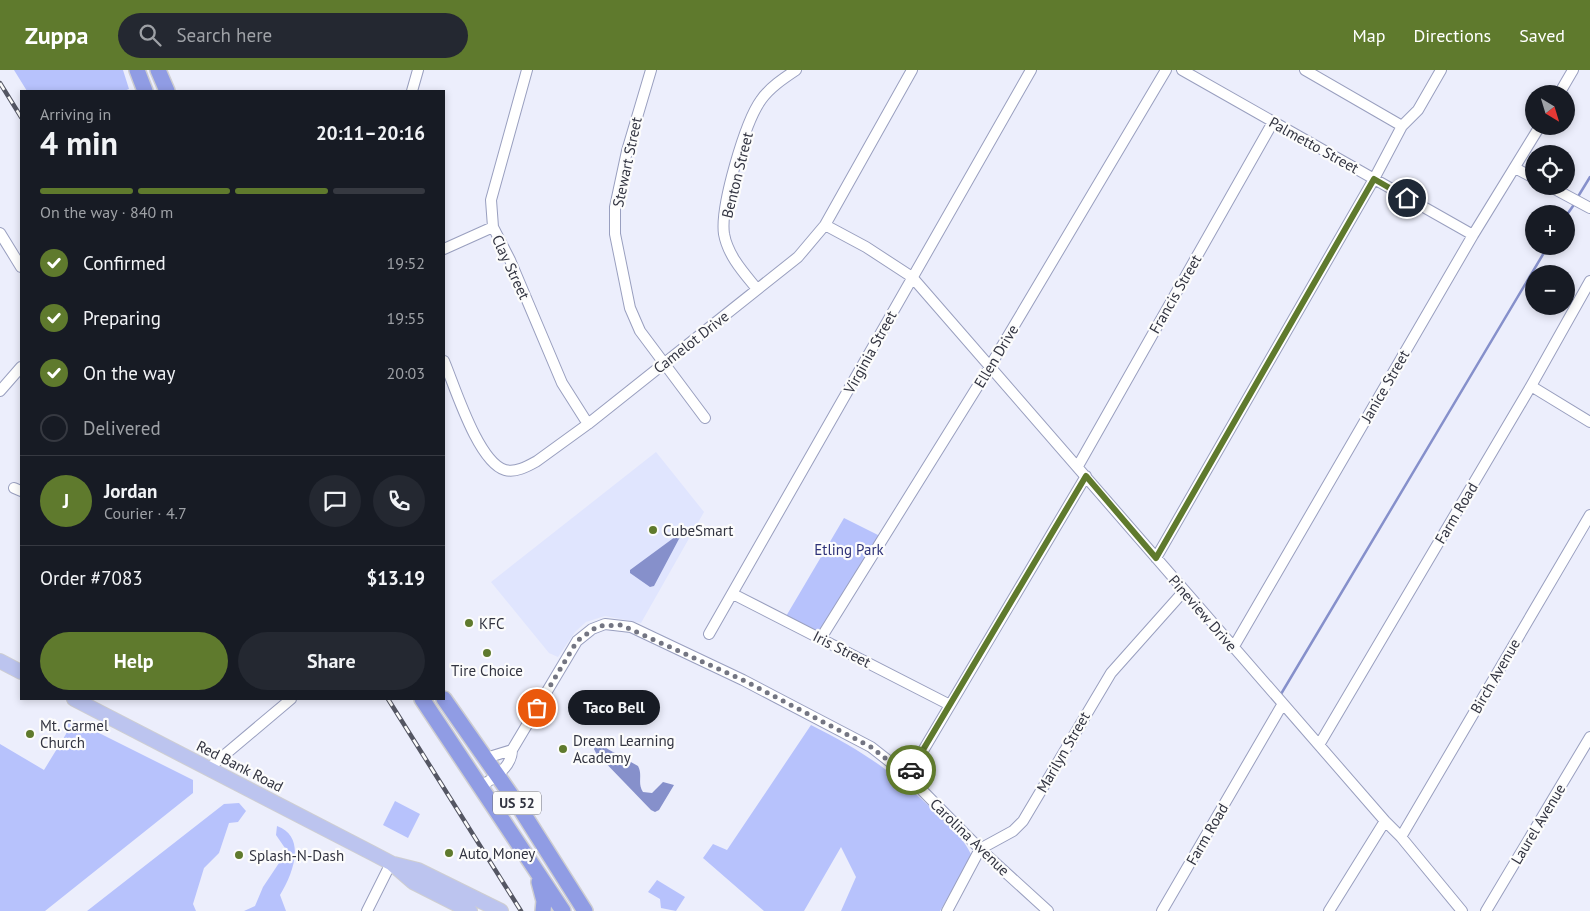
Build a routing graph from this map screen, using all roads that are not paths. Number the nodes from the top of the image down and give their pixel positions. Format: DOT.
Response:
graph roads {
  1 [pos="137,70"];
  2 [pos="158,70"];
  3 [pos="418,70"];
  4 [pos="528,70"];
  5 [pos="651,70"];
  6 [pos="796,70"];
  7 [pos="912,70"];
  8 [pos="1031,70"];
  9 [pos="1166,70"];
  10 [pos="1182,70"];
  11 [pos="1305,70"];
  12 [pos="1441,70"];
  13 [pos="1573,70"];
  14 [pos="1564,85"];
  15 [pos="145,90"];
  16 [pos="166,90"];
  17 [pos="412,90"];
  18 [pos="1273,122"];
  19 [pos="1402,126"];
  20 [pos="1535,135"];
  21 [pos="1516,168"];
  22 [pos="1525,173"];
  23 [pos="1374,179"];
  24 [pos="1566,195"];
  25 [pos="1590,208"];
  26 [pos="825,225"];
  27 [pos="493,227"];
  28 [pos="0,233"];
  29 [pos="1473,235"];
  30 [pos="445,249"];
  31 [pos="20,265"];
  32 [pos="912,276"];
  33 [pos="1590,281"];
  34 [pos="757,289"];
  35 [pos="665,362"];
  36 [pos="445,363"];
  37 [pos="20,368"];
  38 [pos="989,368"];
  39 [pos="1531,386"];
  40 [pos="0,391"];
  41 [pos="705,418"];
  42 [pos="1590,422"];
  43 [pos="588,424"];
  44 [pos="1078,466"];
  45 [pos="1086,476"];
  46 [pos="1590,515"];
  47 [pos="1156,558"];
  48 [pos="1184,591"];
  49 [pos="733,594"];
  50 [pos="709,634"];
  51 [pos="820,638"];
  52 [pos="1233,648"];
  53 [pos="0,661"];
  54 [pos="20,671"];
  55 [pos="445,699"];
  56 [pos="76,700"];
  57 [pos="290,700"];
  58 [pos="423,700"];
  59 [pos="950,705"];
  60 [pos="1282,705"];
  61 [pos="1590,737"];
  62 [pos="1319,745"];
  63 [pos="512,750"];
  64 [pos="486,758"];
  65 [pos="209,768"];
  66 [pos="498,776"];
  67 [pos="908,776"];
  68 [pos="481,786"];
  69 [pos="1384,821"];
  70 [pos="1401,837"];
  71 [pos="980,848"];
  72 [pos="391,863"];
  73 [pos="533,864"];
  74 [pos="367,911"];
  75 [pos="470,911"];
  76 [pos="501,911"];
  77 [pos="543,911"];
  78 [pos="563,911"];
  79 [pos="585,911"];
  80 [pos="947,911"];
  81 [pos="1048,911"];
  82 [pos="1162,911"];
  83 [pos="1329,911"];
  84 [pos="1462,911"];
  85 [pos="1486,911"];
  1 -- 15 [label="highway"];
  2 -- 16 [label="highway"];
  3 -- 17 [label="street"];
  4 -- 27 [label="street, Clay Street"];
  5 -- 35 [label="street, Stewart Street"];
  6 -- 34 [label="street, Benton Street"];
  7 -- 26 [label="street, Camelot Drive"];
  8 -- 32 [label="street, Virginia Street"];
  9 -- 38 [label="street, Ellen Drive"];
  10 -- 18 [label="street, Palmetto Street"];
  11 -- 19 [label="street"];
  12 -- 19 [label="street"];
  13 -- 14 [label="street"];
  18 -- 23 [label="street, Palmetto Street"];
  18 -- 44 [label="street, Francis Street"];
  19 -- 23 [label="street"];
  20 -- 21 [label="street, Janice Street"];
  21 -- 22 [label="street"];
  21 -- 29 [label="street, Janice Street"];
  23 -- 29 [label="street, Palmetto Street"];
  23 -- 47 [label="street"];
  24 -- 25 [label="street"];
  26 -- 32 [label="street, Pineview Drive"];
  26 -- 34 [label="street, Camelot Drive"];
  27 -- 30 [label="street"];
  27 -- 43 [label="street, Clay Street"];
  28 -- 31 [label="street"];
  29 -- 52 [label="street, Janice Street"];
  32 -- 38 [label="street, Pineview Drive"];
  32 -- 49 [label="street, Virginia Street"];
  33 -- 39 [label="street, Farm Road"];
  34 -- 35 [label="street, Camelot Drive"];
  35 -- 41 [label="street, Stewart Street"];
  35 -- 43 [label="street, Camelot Drive"];
  36 -- 43 [label="street, Camelot Drive"];
  37 -- 40 [label="street"];
  38 -- 44 [label="street, Pineview Drive"];
  38 -- 51 [label="street, Ellen Drive"];
  39 -- 42 [label="street"];
  39 -- 62 [label="street, Farm Road"];
  44 -- 45 [label="street, Pineview Drive"];
  45 -- 47 [label="street, Pineview Drive"];
  45 -- 59 [label="street"];
  46 -- 70 [label="street, Birch Avenue"];
  47 -- 48 [label="street, Pineview Drive"];
  48 -- 52 [label="street, Pineview Drive"];
  48 -- 71 [label="street, Marilyn Street"];
  49 -- 50 [label="street, Virginia Street"];
  49 -- 51 [label="street, Iris Street"];
  51 -- 59 [label="street, Iris Street"];
  52 -- 60 [label="street, Pineview Drive"];
  53 -- 54 [label="main road"];
  55 -- 64 [label="highway, US 52"];
  56 -- 65 [label="main road, Red Bank Road"];
  57 -- 65 [label="street"];
  58 -- 68 [label="highway, US 52"];
  59 -- 67 [label="street"];
  60 -- 62 [label="street, Pineview Drive"];
  60 -- 82 [label="street, Farm Road"];
  61 -- 85 [label="street, Laurel Avenue"];
  62 -- 69 [label="street, Pineview Drive"];
  63 -- 64 [label="street"];
  63 -- 66 [label="street, Carolina Avenue"];
  63 -- 67 [label="street, Carolina Avenue"];
  64 -- 66 [label="highway, US 52"];
  65 -- 72 [label="main road, Red Bank Road"];
  66 -- 68 [label="street, Carolina Avenue"];
  66 -- 79 [label="highway, US 52"];
  67 -- 71 [label="street, Carolina Avenue"];
  68 -- 73 [label="highway, US 52"];
  69 -- 70 [label="street, Pineview Drive"];
  69 -- 83 [label="street"];
  70 -- 84 [label="street, Pineview Drive"];
  71 -- 80 [label="street"];
  71 -- 81 [label="street, Carolina Avenue"];
  72 -- 74 [label="street"];
  72 -- 75 [label="main road, Red Bank Road"];
  72 -- 76 [label="main road, Red Bank Road"];
  73 -- 77 [label="highway"];
  73 -- 78 [label="highway, US 52"];
}
